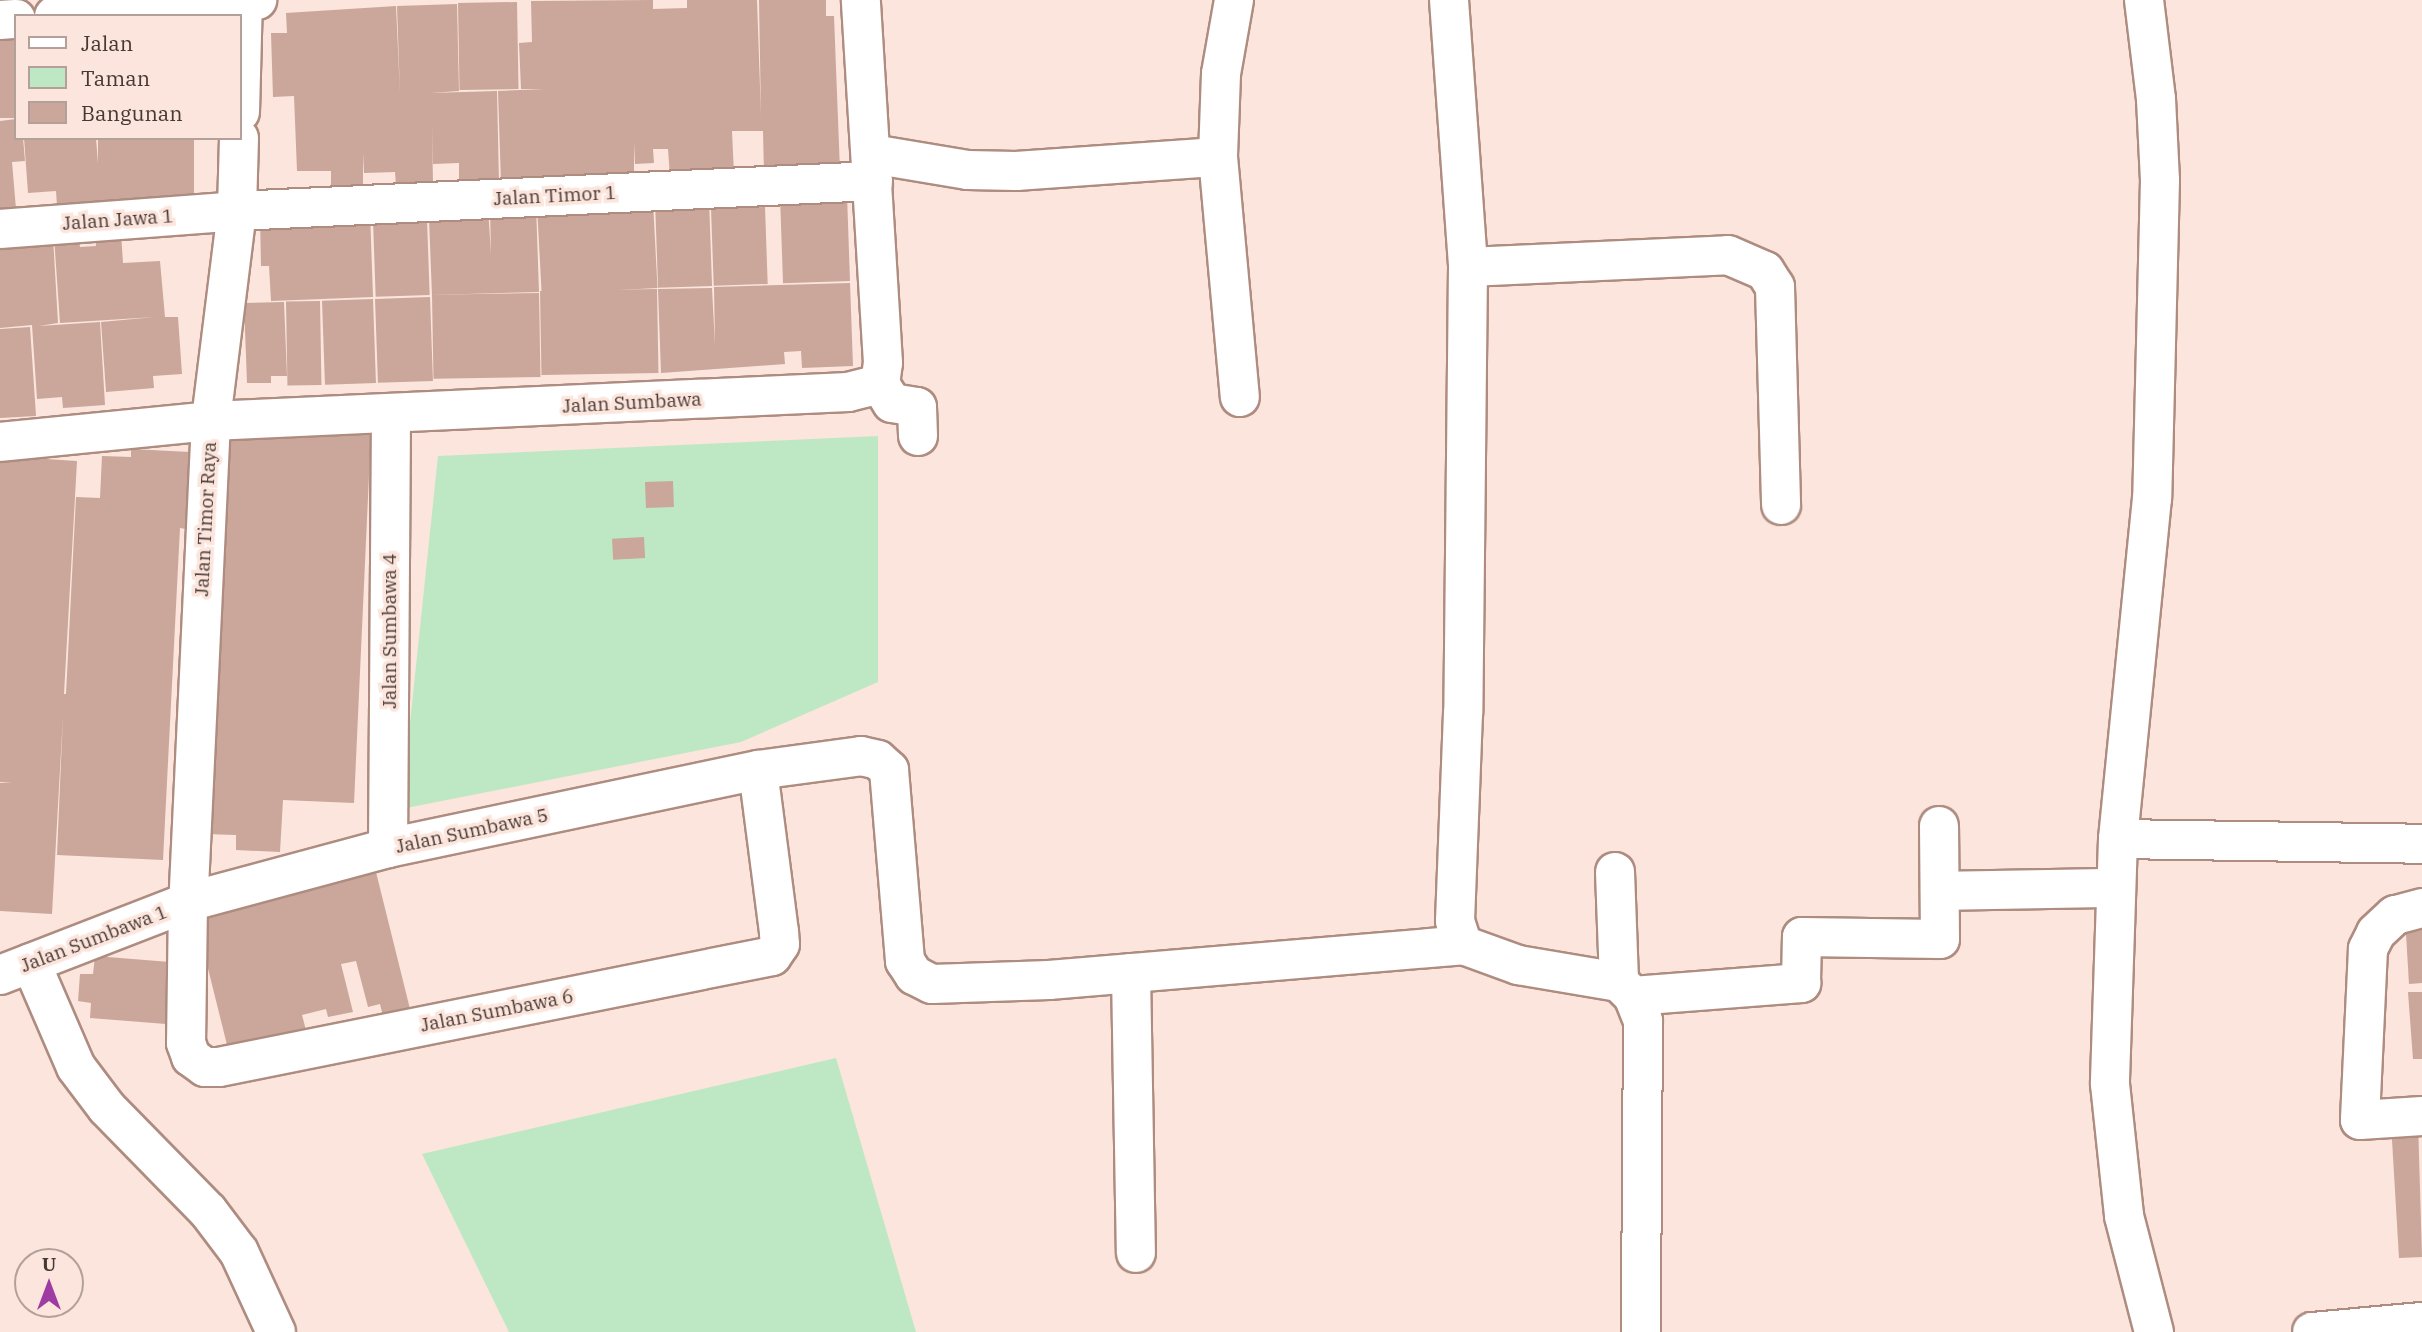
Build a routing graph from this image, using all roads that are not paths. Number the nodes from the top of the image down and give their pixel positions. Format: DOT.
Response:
graph roads {
  1 [pos="243,0"];
  2 [pos="257,0"];
  3 [pos="861,0"];
  4 [pos="1234,0"];
  5 [pos="1449,0"];
  6 [pos="2144,0"];
  7 [pos="78,14"];
  8 [pos="242,37"];
  9 [pos="239,140"];
  10 [pos="1218,158"];
  11 [pos="872,167"];
  12 [pos="237,211"];
  13 [pos="0,229"];
  14 [pos="1468,267"];
  15 [pos="880,384"];
  16 [pos="1240,397"];
  17 [pos="391,414"];
  18 [pos="211,421"];
  19 [pos="918,436"];
  20 [pos="0,442"];
  21 [pos="1781,505"];
  22 [pos="758,770"];
  23 [pos="1939,826"];
  24 [pos="2118,839"];
  25 [pos="2422,844"];
  26 [pos="388,848"];
  27 [pos="1615,872"];
  28 [pos="2116,888"];
  29 [pos="1940,891"];
  30 [pos="188,902"];
  31 [pos="2406,913"];
  32 [pos="1463,946"];
  33 [pos="15,969"];
  34 [pos="1131,973"];
  35 [pos="1626,989"];
  36 [pos="2422,1116"];
  37 [pos="1136,1253"];
  38 [pos="2422,1322"];
  39 [pos="276,1332"];
  40 [pos="1641,1332"];
  41 [pos="2154,1332"];
  42 [pos="2312,1332"];
  1 -- 2 [label="street"];
  1 -- 7 [label="street"];
  1 -- 8 [label="street"];
  3 -- 11 [label="street"];
  4 -- 10 [label="street"];
  5 -- 14 [label="street"];
  6 -- 24 [label="street"];
  9 -- 12 [label="street, Jalan Timor Raya"];
  10 -- 11 [label="street, Jalan Timor 1"];
  10 -- 16 [label="street"];
  11 -- 12 [label="street, Jalan Timor 1"];
  11 -- 15 [label="street"];
  12 -- 13 [label="street, Jalan Jawa 1"];
  12 -- 18 [label="street, Jalan Timor Raya"];
  14 -- 21 [label="street"];
  14 -- 32 [label="street"];
  15 -- 17 [label="street, Jalan Sumbawa"];
  15 -- 19 [label="street"];
  17 -- 18 [label="street, Jalan Sumbawa"];
  17 -- 26 [label="street, Jalan Sumbawa 4"];
  18 -- 20 [label="street, Jalan Sumbawa"];
  18 -- 30 [label="street, Jalan Timor Raya"];
  22 -- 26 [label="street, Jalan Sumbawa 5"];
  22 -- 30 [label="street, Jalan Sumbawa 6"];
  22 -- 34 [label="street, Jalan Sumbawa 5"];
  23 -- 29 [label="street"];
  24 -- 25 [label="street"];
  24 -- 28 [label="street"];
  26 -- 30 [label="street, Jalan Sumbawa 5"];
  27 -- 35 [label="street"];
  28 -- 29 [label="street"];
  28 -- 41 [label="street"];
  29 -- 35 [label="street"];
  30 -- 33 [label="street, Jalan Sumbawa 1"];
  31 -- 36 [label="street"];
  32 -- 34 [label="street"];
  32 -- 35 [label="street"];
  33 -- 39 [label="street"];
  34 -- 37 [label="street"];
  35 -- 40 [label="street"];
  38 -- 42 [label="street"];
}
